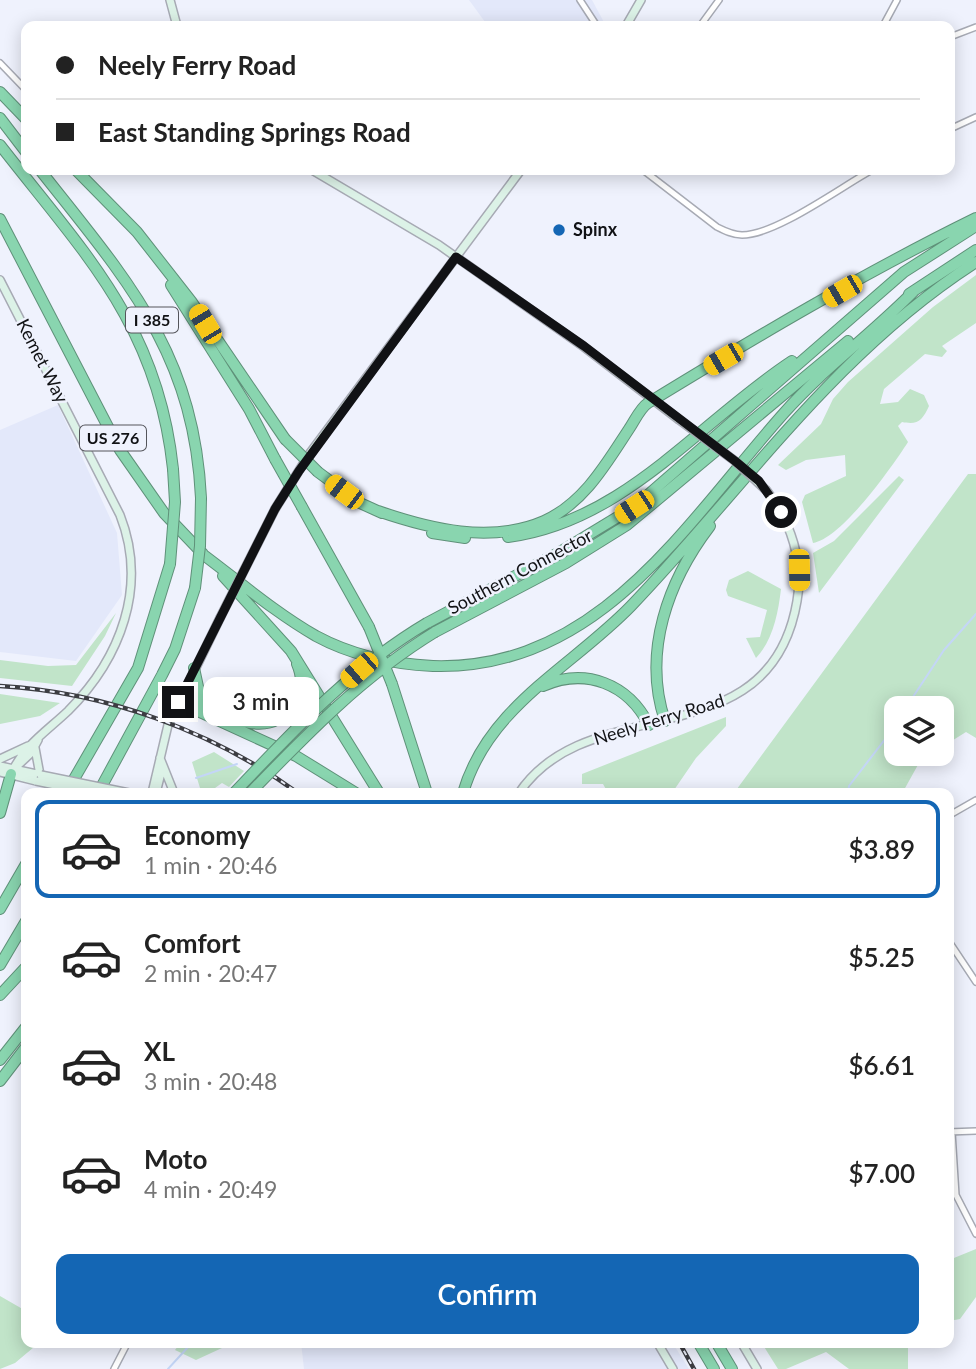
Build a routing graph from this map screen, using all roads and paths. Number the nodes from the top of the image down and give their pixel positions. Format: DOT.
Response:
graph roads {
  1 [pos="170,0"];
  2 [pos="580,0"];
  3 [pos="641,0"];
  4 [pos="719,0"];
  5 [pos="897,0"];
  6 [pos="176,21"];
  7 [pos="594,21"];
  8 [pos="628,21"];
  9 [pos="704,21"];
  10 [pos="886,21"];
  11 [pos="976,27"];
  12 [pos="955,35"];
  13 [pos="0,63"];
  14 [pos="21,85"];
  15 [pos="0,92"];
  16 [pos="21,114"];
  17 [pos="976,117"];
  18 [pos="0,118"];
  19 [pos="955,127"];
  20 [pos="0,145"];
  21 [pos="21,145"];
  22 [pos="21,173"];
  23 [pos="23,175"];
  24 [pos="44,175"];
  25 [pos="81,175"];
  26 [pos="320,175"];
  27 [pos="517,175"];
  28 [pos="649,175"];
  29 [pos="863,175"];
  30 [pos="976,218"];
  31 [pos="0,219"];
  32 [pos="976,226"];
  33 [pos="137,232"];
  34 [pos="976,250"];
  35 [pos="456,257"];
  36 [pos="976,262"];
  37 [pos="0,280"];
  38 [pos="915,290"];
  39 [pos="824,340"];
  40 [pos="835,378"];
  41 [pos="653,401"];
  42 [pos="378,511"];
  43 [pos="205,556"];
  44 [pos="291,651"];
  45 [pos="194,668"];
  46 [pos="179,698"];
  47 [pos="525,698"];
  48 [pos="209,706"];
  49 [pos="665,721"];
  50 [pos="649,725"];
  51 [pos="33,744"];
  52 [pos="0,759"];
  53 [pos="159,762"];
  54 [pos="0,766"];
  55 [pos="12,771"];
  56 [pos="0,772"];
  57 [pos="39,777"];
  58 [pos="69,788"];
  59 [pos="78,788"];
  60 [pos="99,788"];
  61 [pos="100,788"];
  62 [pos="156,788"];
  63 [pos="172,788"];
  64 [pos="239,788"];
  65 [pos="255,788"];
  66 [pos="348,788"];
  67 [pos="376,788"];
  68 [pos="425,788"];
  69 [pos="464,788"];
  70 [pos="524,788"];
  71 [pos="976,800"];
  72 [pos="0,805"];
  73 [pos="0,812"];
  74 [pos="954,813"];
  75 [pos="21,873"];
  76 [pos="0,909"];
  77 [pos="21,929"];
  78 [pos="954,949"];
  79 [pos="0,965"];
  80 [pos="21,972"];
  81 [pos="976,982"];
  82 [pos="0,995"];
  83 [pos="21,1033"];
  84 [pos="21,1054"];
  85 [pos="0,1060"];
  86 [pos="0,1081"];
  87 [pos="976,1131"];
  88 [pos="954,1132"];
  89 [pos="954,1174"];
  90 [pos="976,1234"];
  91 [pos="125,1348"];
  92 [pos="661,1348"];
  93 [pos="702,1348"];
  94 [pos="720,1348"];
  95 [pos="745,1348"];
  96 [pos="114,1369"];
  97 [pos="673,1369"];
  98 [pos="714,1369"];
  99 [pos="732,1369"];
  100 [pos="757,1369"];
  1 -- 6 [label="street"];
  2 -- 7 [label="street"];
  3 -- 8 [label="street"];
  4 -- 9 [label="street"];
  5 -- 10 [label="street"];
  11 -- 12 [label="street"];
  13 -- 14 [label="street"];
  15 -- 16 [label="highway"];
  17 -- 19 [label="street"];
  18 -- 21 [label="highway"];
  20 -- 22 [label="highway, I 385, bridge"];
  23 -- 58 [label="highway, I 385, bridge"];
  24 -- 60 [label="highway, I 385, bridge"];
  25 -- 33 [label="highway"];
  26 -- 35 [label="street, Neely Ferry Road"];
  27 -- 35 [label="street"];
  28 -- 29 [label="street"];
  30 -- 41 [label="highway"];
  31 -- 43 [label="highway, US 276"];
  32 -- 39 [label="highway, Southern Connector"];
  33 -- 42 [label="highway, bridge"];
  33 -- 68 [label="highway, bridge"];
  34 -- 38 [label="highway, Southern Connector"];
  35 -- 41 [label="street, Neely Ferry Road"];
  35 -- 45 [label="street, bridge"];
  36 -- 40 [label="highway"];
  37 -- 51 [label="street, Kemet Way"];
  38 -- 43 [label="highway"];
  38 -- 65 [label="highway, Southern Connector, bridge"];
  39 -- 42 [label="highway"];
  39 -- 64 [label="highway, Southern Connector, bridge"];
  40 -- 47 [label="highway"];
  40 -- 49 [label="highway"];
  41 -- 42 [label="highway"];
  41 -- 49 [label="street, Neely Ferry Road, bridge"];
  43 -- 44 [label="highway, US 276"];
  44 -- 48 [label="highway"];
  44 -- 67 [label="highway, US 276"];
  45 -- 46 [label="street"];
  45 -- 48 [label="highway"];
  46 -- 48 [label="highway"];
  46 -- 53 [label="street"];
  46 -- 66 [label="highway"];
  47 -- 50 [label="highway"];
  47 -- 69 [label="highway"];
  49 -- 50 [label="street, Neely Ferry Road"];
  50 -- 70 [label="street, Neely Ferry Road"];
  51 -- 52 [label="street"];
  51 -- 55 [label="street, Kemet Way"];
  51 -- 57 [label="street"];
  53 -- 62 [label="street"];
  53 -- 63 [label="street"];
  54 -- 55 [label="street"];
  55 -- 56 [label="street"];
  55 -- 57 [label="street"];
  55 -- 73 [label="highway"];
  57 -- 59 [label="street, bridge"];
  57 -- 61 [label="street, bridge"];
  71 -- 74 [label="street"];
  72 -- 73 [label="highway"];
  75 -- 76 [label="highway"];
  77 -- 79 [label="highway"];
  78 -- 81 [label="street"];
  80 -- 82 [label="highway"];
  83 -- 85 [label="highway"];
  84 -- 86 [label="highway"];
  87 -- 88 [label="street"];
  89 -- 90 [label="street"];
  91 -- 96 [label="street"];
  92 -- 97 [label="street"];
  93 -- 98 [label="highway"];
  94 -- 99 [label="highway"];
  95 -- 100 [label="street"];
}
